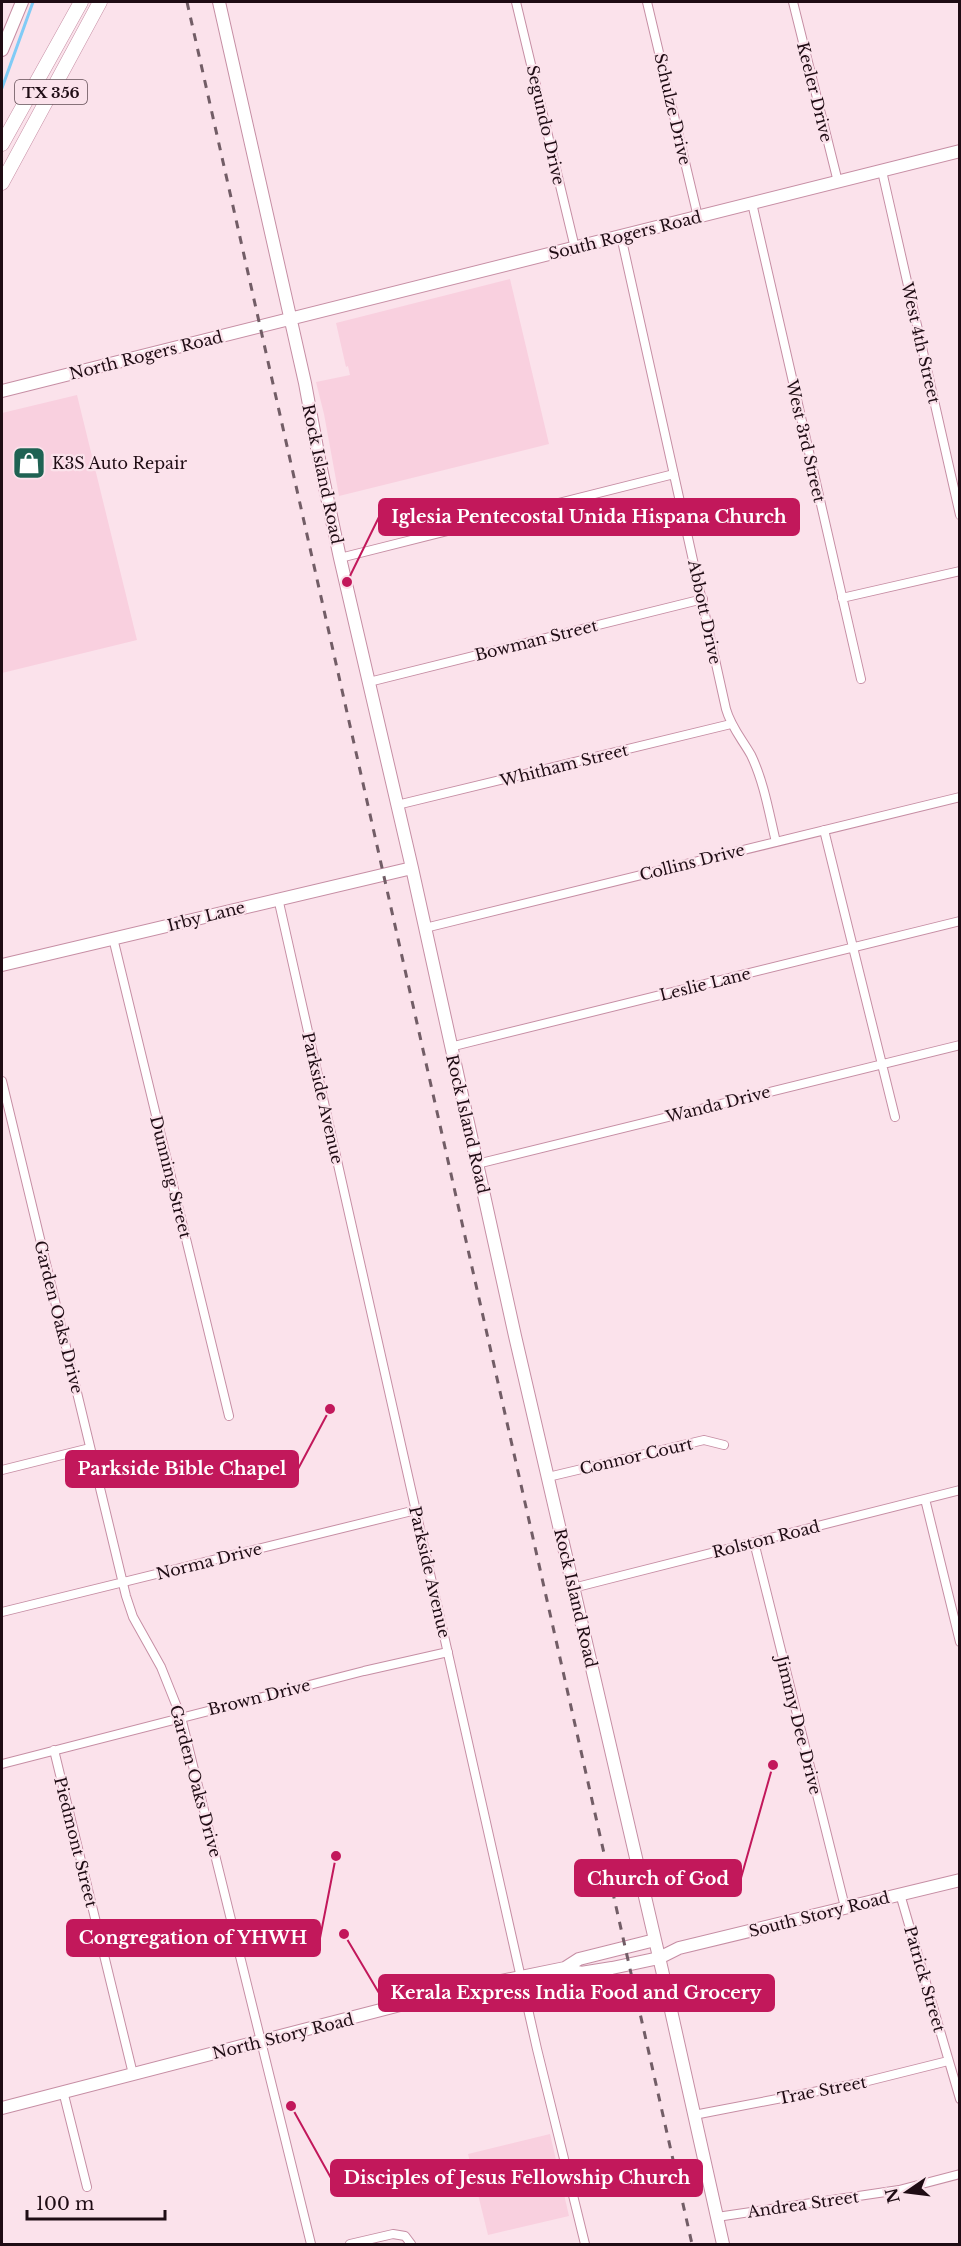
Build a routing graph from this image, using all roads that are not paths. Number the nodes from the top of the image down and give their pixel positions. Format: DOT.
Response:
graph roads {
  1 [pos="22,2"];
  2 [pos="81,2"];
  3 [pos="100,2"];
  4 [pos="219,2"];
  5 [pos="516,2"];
  6 [pos="647,2"];
  7 [pos="793,2"];
  8 [pos="2,50"];
  9 [pos="2,144"];
  10 [pos="960,151"];
  11 [pos="882,171"];
  12 [pos="838,182"];
  13 [pos="2,183"];
  14 [pos="752,203"];
  15 [pos="698,217"];
  16 [pos="621,236"];
  17 [pos="575,248"];
  18 [pos="290,318"];
  19 [pos="2,391"];
  20 [pos="674,474"];
  21 [pos="960,515"];
  22 [pos="340,558"];
  23 [pos="960,571"];
  24 [pos="842,598"];
  25 [pos="703,599"];
  26 [pos="861,679"];
  27 [pos="369,682"];
  28 [pos="731,724"];
  29 [pos="960,797"];
  30 [pos="397,806"];
  31 [pos="824,830"];
  32 [pos="776,842"];
  33 [pos="412,868"];
  34 [pos="278,898"];
  35 [pos="960,921"];
  36 [pos="425,928"];
  37 [pos="113,938"];
  38 [pos="853,947"];
  39 [pos="2,965"];
  40 [pos="960,1045"];
  41 [pos="450,1047"];
  42 [pos="881,1064"];
  43 [pos="2,1081"];
  44 [pos="895,1117"];
  45 [pos="477,1164"];
  46 [pos="229,1416"];
  47 [pos="724,1445"];
  48 [pos="90,1448"];
  49 [pos="2,1470"];
  50 [pos="548,1477"];
  51 [pos="960,1490"];
  52 [pos="925,1499"];
  53 [pos="416,1510"];
  54 [pos="754,1542"];
  55 [pos="122,1582"];
  56 [pos="573,1588"];
  57 [pos="2,1612"];
  58 [pos="960,1642"];
  59 [pos="448,1652"];
  60 [pos="181,1717"];
  61 [pos="54,1750"];
  62 [pos="2,1764"];
  63 [pos="960,1880"];
  64 [pos="900,1894"];
  65 [pos="845,1907"];
  66 [pos="655,1940"];
  67 [pos="679,1948"];
  68 [pos="659,1958"];
  69 [pos="565,1968"];
  70 [pos="521,1976"];
  71 [pos="261,2042"];
  72 [pos="948,2061"];
  73 [pos="132,2074"];
  74 [pos="63,2091"];
  75 [pos="960,2099"];
  76 [pos="2,2108"];
  77 [pos="694,2115"];
  78 [pos="960,2174"];
  79 [pos="87,2187"];
  80 [pos="717,2217"];
  81 [pos="311,2244"];
  82 [pos="350,2244"];
  83 [pos="411,2244"];
  84 [pos="585,2244"];
  85 [pos="723,2244"];
  1 -- 8 [label="main road"];
  2 -- 9 [label="main road, TX 356"];
  3 -- 13 [label="main road, TX 356"];
  4 -- 18 [label="main road, Rock Island Road"];
  5 -- 17 [label="street, Segundo Drive"];
  6 -- 15 [label="street, Schulze Drive"];
  7 -- 12 [label="street, Keeler Drive"];
  10 -- 11 [label="main road, South Rogers Road"];
  11 -- 12 [label="main road, South Rogers Road"];
  11 -- 21 [label="street, West 4th Street"];
  12 -- 14 [label="main road, South Rogers Road"];
  14 -- 15 [label="main road, South Rogers Road"];
  14 -- 24 [label="street, West 3rd Street"];
  15 -- 16 [label="main road, South Rogers Road"];
  16 -- 17 [label="main road, South Rogers Road"];
  16 -- 20 [label="street, Abbott Drive"];
  17 -- 18 [label="main road, South Rogers Road"];
  18 -- 19 [label="main road, North Rogers Road"];
  18 -- 22 [label="main road, Rock Island Road"];
  20 -- 22 [label="street"];
  20 -- 25 [label="street, Abbott Drive"];
  22 -- 27 [label="main road, Rock Island Road"];
  23 -- 24 [label="street"];
  24 -- 26 [label="street, West 3rd Street"];
  25 -- 27 [label="street, Bowman Street"];
  25 -- 28 [label="street, Abbott Drive"];
  27 -- 30 [label="main road, Rock Island Road"];
  28 -- 30 [label="street, Whitham Street"];
  28 -- 32 [label="street, Abbott Drive"];
  29 -- 31 [label="street, Collins Drive"];
  30 -- 33 [label="main road, Rock Island Road"];
  31 -- 32 [label="street, Collins Drive"];
  31 -- 38 [label="street"];
  32 -- 36 [label="street, Collins Drive"];
  33 -- 34 [label="main road, Irby Lane"];
  33 -- 36 [label="main road, Rock Island Road"];
  34 -- 37 [label="main road, Irby Lane"];
  34 -- 53 [label="street, Parkside Avenue"];
  35 -- 38 [label="street, Leslie Lane"];
  36 -- 41 [label="main road, Rock Island Road"];
  37 -- 39 [label="main road, Irby Lane"];
  37 -- 46 [label="street, Dunning Street"];
  38 -- 41 [label="street, Leslie Lane"];
  38 -- 42 [label="street"];
  40 -- 42 [label="street, Wanda Drive"];
  41 -- 45 [label="main road, Rock Island Road"];
  42 -- 44 [label="street"];
  42 -- 45 [label="street, Wanda Drive"];
  43 -- 48 [label="street, Garden Oaks Drive"];
  45 -- 50 [label="main road, Rock Island Road"];
  47 -- 50 [label="street, Connor Court"];
  48 -- 49 [label="street"];
  48 -- 55 [label="street, Garden Oaks Drive"];
  50 -- 56 [label="main road, Rock Island Road"];
  51 -- 52 [label="street, Rolston Road"];
  52 -- 54 [label="street, Rolston Road"];
  52 -- 58 [label="street"];
  53 -- 55 [label="street, Norma Drive"];
  53 -- 59 [label="street, Parkside Avenue"];
  54 -- 56 [label="street, Rolston Road"];
  54 -- 65 [label="street, Jimmy Dee Drive"];
  55 -- 57 [label="street, Norma Drive"];
  55 -- 60 [label="street, Garden Oaks Drive"];
  56 -- 66 [label="main road, Rock Island Road"];
  59 -- 60 [label="street, Brown Drive"];
  59 -- 70 [label="street, Parkside Avenue"];
  60 -- 61 [label="street, Brown Drive"];
  60 -- 71 [label="street, Garden Oaks Drive"];
  61 -- 62 [label="street, Brown Drive"];
  61 -- 73 [label="street, Piedmont Street"];
  63 -- 64 [label="main road, South Story Road"];
  64 -- 65 [label="main road, South Story Road"];
  64 -- 72 [label="street, Patrick Street"];
  65 -- 67 [label="main road, South Story Road"];
  66 -- 67 [label="main road"];
  66 -- 68 [label="main road, Rock Island Road"];
  66 -- 69 [label="main road, North Story Road"];
  67 -- 68 [label="main road, South Story Road"];
  68 -- 69 [label="main road, North Story Road"];
  68 -- 77 [label="main road, Rock Island Road"];
  69 -- 70 [label="main road, North Story Road"];
  70 -- 71 [label="main road, North Story Road"];
  70 -- 84 [label="street, Parkside Avenue"];
  71 -- 73 [label="main road, North Story Road"];
  71 -- 81 [label="street, Garden Oaks Drive"];
  72 -- 75 [label="street, Patrick Street"];
  72 -- 77 [label="street, Trae Street"];
  73 -- 74 [label="main road, North Story Road"];
  74 -- 76 [label="main road, North Story Road"];
  74 -- 79 [label="street"];
  77 -- 80 [label="main road, Rock Island Road"];
  78 -- 80 [label="street, Andrea Street"];
  80 -- 85 [label="main road, Rock Island Road"];
  82 -- 83 [label="street"];
}
